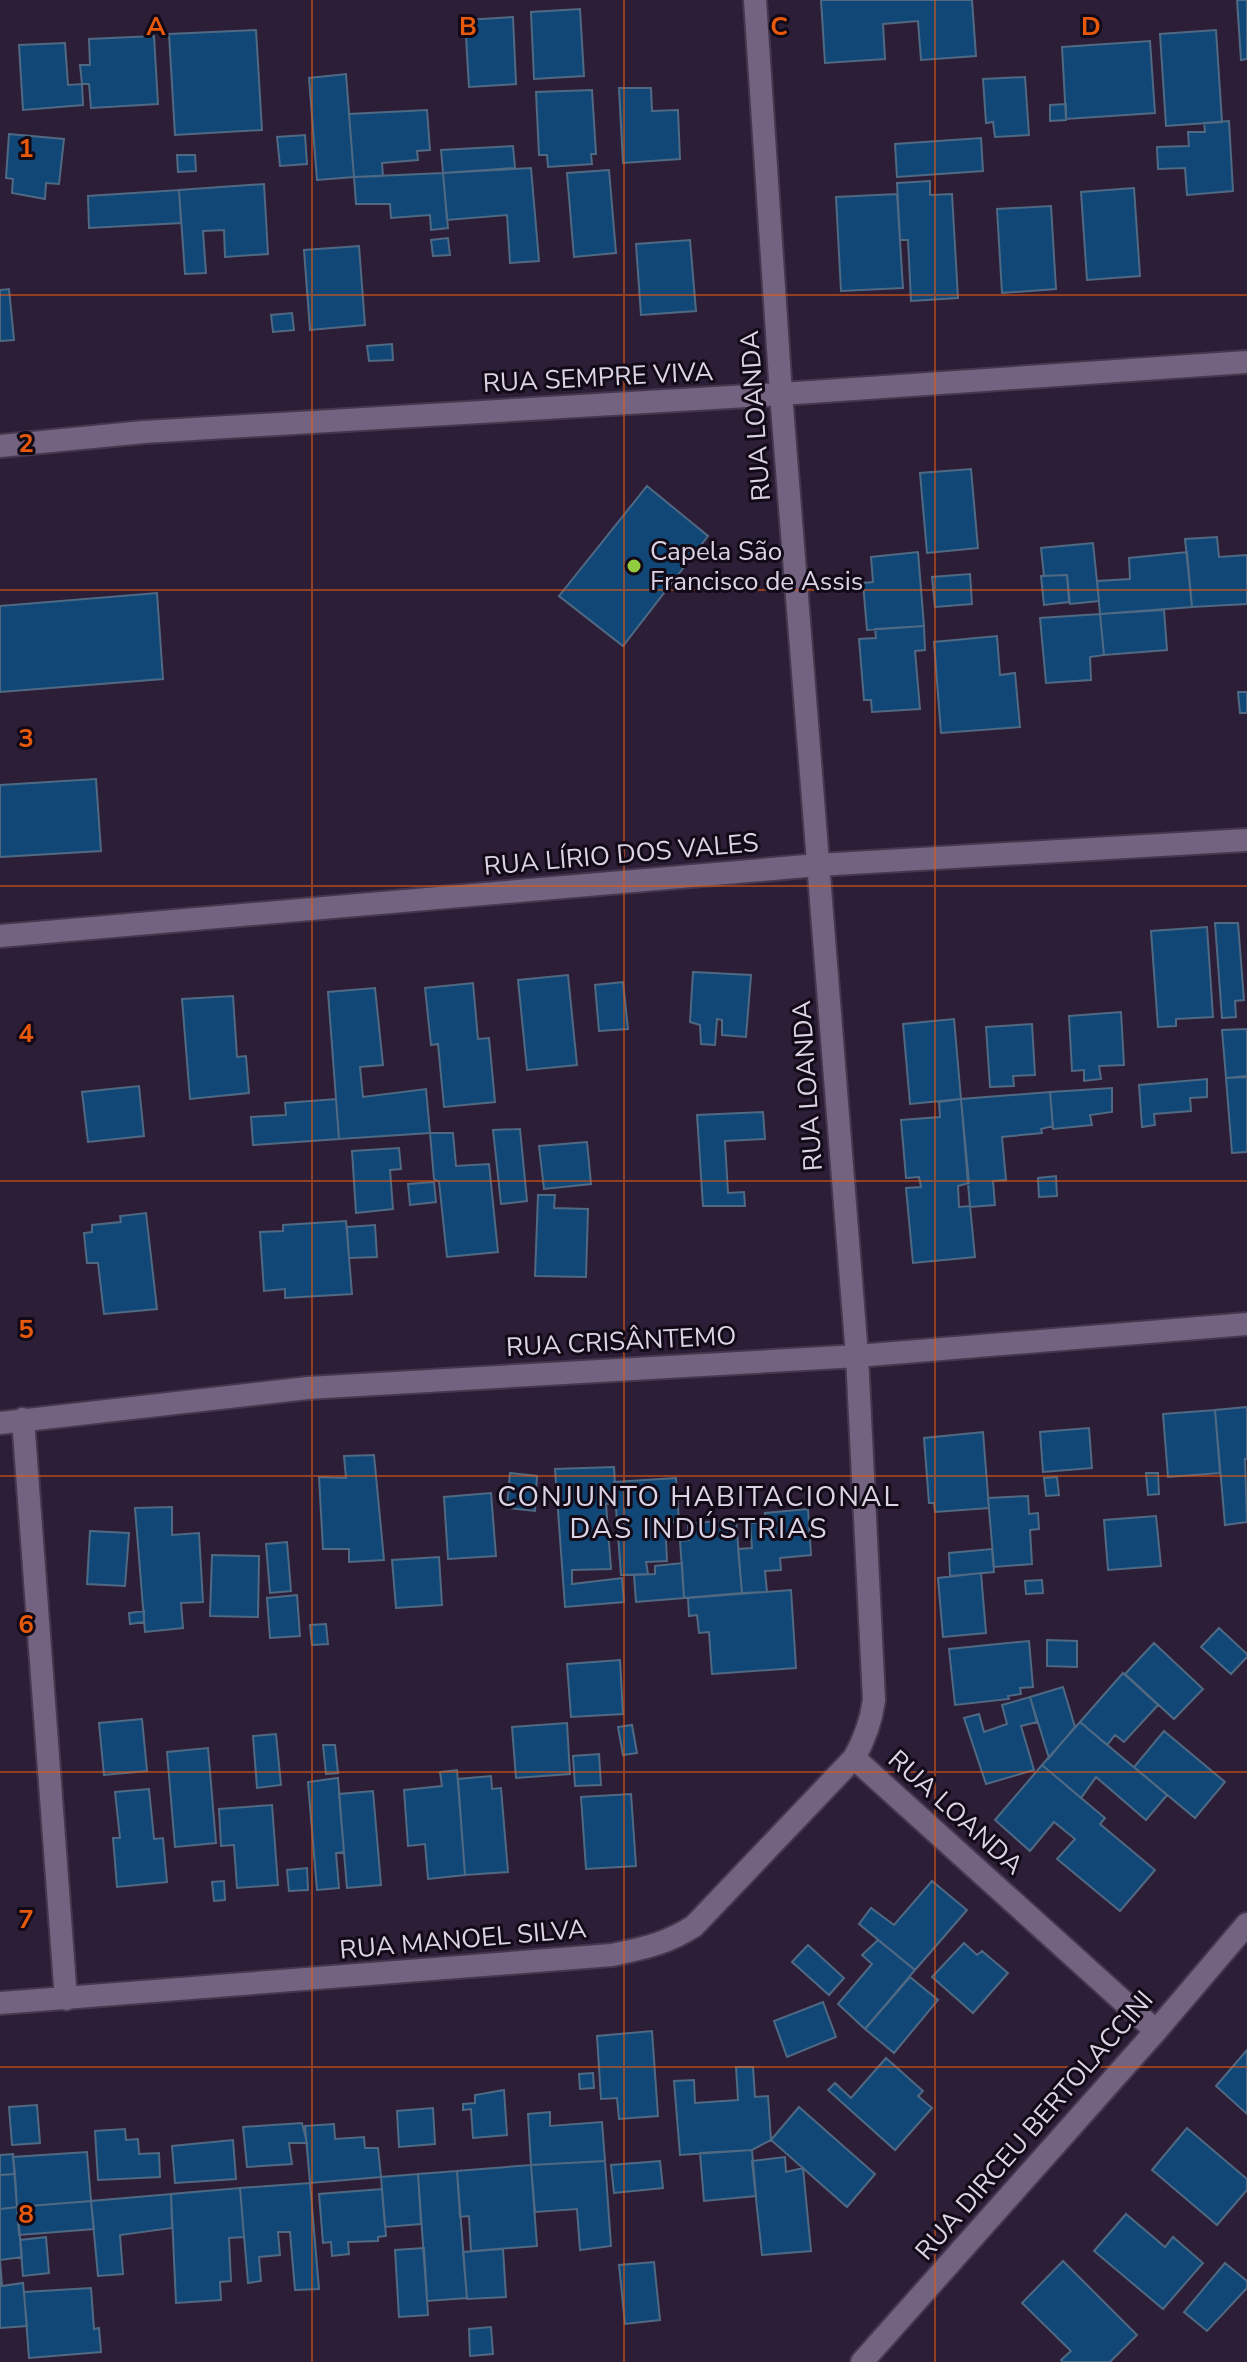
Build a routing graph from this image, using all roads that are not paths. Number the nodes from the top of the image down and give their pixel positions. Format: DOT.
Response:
graph roads {
  1 [pos="755,0"];
  2 [pos="1247,362"];
  3 [pos="781,394"];
  4 [pos="0,446"];
  5 [pos="1247,840"];
  6 [pos="818,865"];
  7 [pos="0,936"];
  8 [pos="1247,1324"];
  9 [pos="857,1356"];
  10 [pos="23,1419"];
  11 [pos="0,1423"];
  12 [pos="854,1758"];
  13 [pos="1247,1924"];
  14 [pos="66,1999"];
  15 [pos="0,2003"];
  16 [pos="1156,2031"];
  17 [pos="862,2362"];
  1 -- 3 [label="street, RUA LOANDA"];
  2 -- 3 [label="street, RUA SEMPRE VIVA"];
  3 -- 4 [label="street, RUA SEMPRE VIVA"];
  3 -- 6 [label="street, RUA LOANDA"];
  5 -- 6 [label="street, RUA LÍRIO DOS VALES"];
  6 -- 7 [label="street, RUA LÍRIO DOS VALES"];
  6 -- 9 [label="street, RUA LOANDA"];
  8 -- 9 [label="street, RUA CRISÂNTEMO"];
  9 -- 10 [label="street, RUA CRISÂNTEMO"];
  9 -- 12 [label="street, RUA LOANDA"];
  10 -- 11 [label="street, RUA CRISÂNTEMO"];
  10 -- 14 [label="street"];
  12 -- 14 [label="street, RUA MANOEL SILVA"];
  12 -- 16 [label="street, RUA LOANDA"];
  13 -- 16 [label="street, RUA DIRCEU BERTOLACCINI"];
  14 -- 15 [label="street, RUA MANOEL SILVA"];
  16 -- 17 [label="street, RUA DIRCEU BERTOLACCINI"];
}
